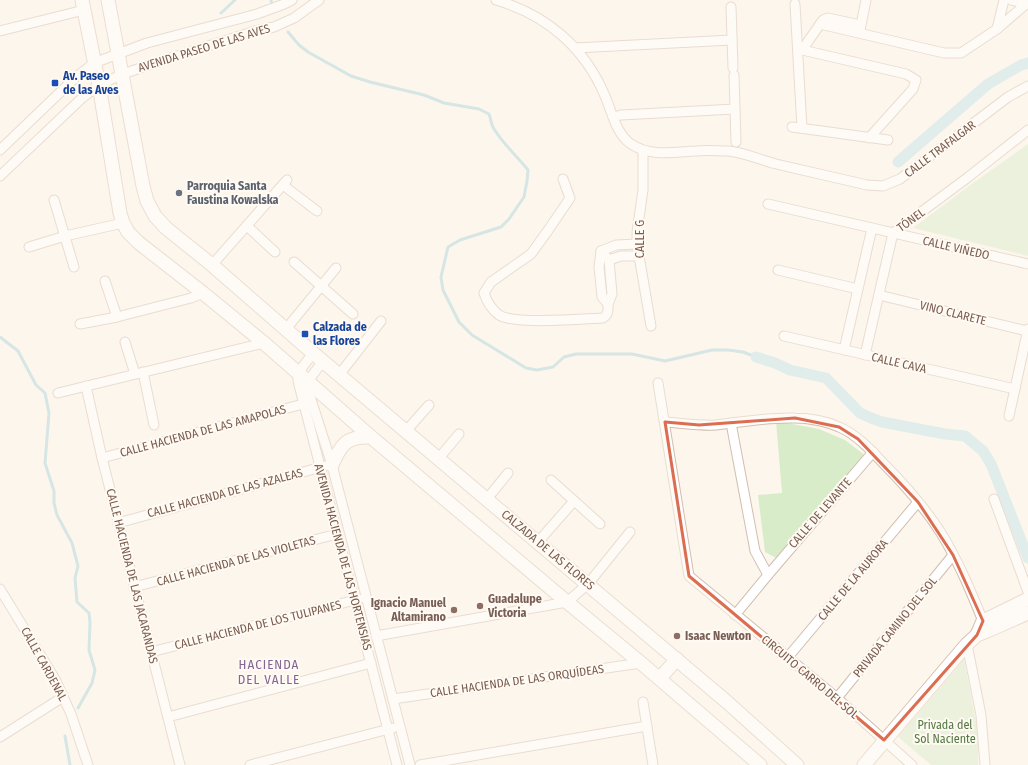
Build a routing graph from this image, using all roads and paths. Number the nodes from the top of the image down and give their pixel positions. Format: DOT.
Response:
graph roads {
  1 [pos="108,0"];
  2 [pos="292,0"];
  3 [pos="319,0"];
  4 [pos="496,0"];
  5 [pos="866,0"];
  6 [pos="1004,0"];
  7 [pos="1011,0"];
  8 [pos="795,4"];
  9 [pos="1027,4"];
  10 [pos="83,5"];
  11 [pos="731,7"];
  12 [pos="251,15"];
  13 [pos="860,29"];
  14 [pos="997,29"];
  15 [pos="0,31"];
  16 [pos="255,31"];
  17 [pos="732,40"];
  18 [pos="575,48"];
  19 [pos="800,49"];
  20 [pos="118,53"];
  21 [pos="94,63"];
  22 [pos="123,74"];
  23 [pos="99,86"];
  24 [pos="1028,86"];
  25 [pos="735,109"];
  26 [pos="613,117"];
  27 [pos="792,127"];
  28 [pos="802,128"];
  29 [pos="1028,130"];
  30 [pos="869,138"];
  31 [pos="888,140"];
  32 [pos="736,142"];
  33 [pos="0,150"];
  34 [pos="643,150"];
  35 [pos="0,176"];
  36 [pos="563,179"];
  37 [pos="54,200"];
  38 [pos="768,204"];
  39 [pos="317,211"];
  40 [pos="123,224"];
  41 [pos="247,226"];
  42 [pos="872,228"];
  43 [pos="893,233"];
  44 [pos="65,236"];
  45 [pos="637,244"];
  46 [pos="29,247"];
  47 [pos="602,251"];
  48 [pos="275,252"];
  49 [pos="638,256"];
  50 [pos="609,260"];
  51 [pos="294,262"];
  52 [pos="1028,264"];
  53 [pos="212,265"];
  54 [pos="74,267"];
  55 [pos="336,268"];
  56 [pos="778,270"];
  57 [pos="105,281"];
  58 [pos="321,286"];
  59 [pos="858,289"];
  60 [pos="203,293"];
  61 [pos="879,295"];
  62 [pos="608,304"];
  63 [pos="353,314"];
  64 [pos="117,317"];
  65 [pos="381,322"];
  66 [pos="80,324"];
  67 [pos="651,326"];
  68 [pos="286,329"];
  69 [pos="1028,330"];
  70 [pos="784,336"];
  71 [pos="126,342"];
  72 [pos="264,343"];
  73 [pos="844,350"];
  74 [pos="865,355"];
  75 [pos="318,357"];
  76 [pos="139,373"];
  77 [pos="339,374"];
  78 [pos="303,377"];
  79 [pos="658,383"];
  80 [pos="86,386"];
  81 [pos="1015,389"];
  82 [pos="58,393"];
  83 [pos="303,404"];
  84 [pos="429,405"];
  85 [pos="1009,416"];
  86 [pos="665,422"];
  87 [pos="730,423"];
  88 [pos="154,425"];
  89 [pos="406,431"];
  90 [pos="459,434"];
  91 [pos="371,437"];
  92 [pos="873,452"];
  93 [pos="102,458"];
  94 [pos="439,458"];
  95 [pos="326,466"];
  96 [pos="508,473"];
  97 [pos="551,480"];
  98 [pos="994,498"];
  99 [pos="487,499"];
  100 [pos="574,501"];
  101 [pos="918,502"];
  102 [pos="118,523"];
  103 [pos="600,524"];
  104 [pos="630,532"];
  105 [pos="337,534"];
  106 [pos="538,542"];
  107 [pos="953,555"];
  108 [pos="768,575"];
  109 [pos="588,584"];
  110 [pos="134,587"];
  111 [pos="0,588"];
  112 [pos="1028,592"];
  113 [pos="366,597"];
  114 [pos="1028,599"];
  115 [pos="354,600"];
  116 [pos="567,602"];
  117 [pos="1028,613"];
  118 [pos="735,615"];
  119 [pos="982,629"];
  120 [pos="376,636"];
  121 [pos="966,644"];
  122 [pos="151,652"];
  123 [pos="788,657"];
  124 [pos="677,660"];
  125 [pos="642,662"];
  126 [pos="371,663"];
  127 [pos="660,678"];
  128 [pos="63,697"];
  129 [pos="837,698"];
  130 [pos="393,699"];
  131 [pos="643,702"];
  132 [pos="168,717"];
  133 [pos="400,726"];
  134 [pos="647,726"];
  135 [pos="388,729"];
  136 [pos="1,734"];
  137 [pos="884,740"];
  138 [pos="88,765"];
  139 [pos="180,765"];
  140 [pos="250,765"];
  141 [pos="397,765"];
  142 [pos="410,765"];
  143 [pos="420,765"];
  144 [pos="653,765"];
  145 [pos="760,765"];
  146 [pos="797,765"];
  147 [pos="864,765"];
  148 [pos="912,765"];
  149 [pos="986,765"];
  1 -- 20 [label="street, CALZADA DE LAS FLORES"];
  2 -- 12 [label="street, AVENIDA PASEO DE LAS AVES"];
  3 -- 16 [label="street, AVENIDA PASEO DE LAS AVES"];
  4 -- 18 [label="street"];
  5 -- 13 [label="street"];
  6 -- 14 [label="street"];
  7 -- 9 [label="street"];
  8 -- 19 [label="street"];
  9 -- 14 [label="street"];
  10 -- 15 [label="street"];
  10 -- 21 [label="street"];
  11 -- 17 [label="street"];
  12 -- 16 [label="street"];
  12 -- 20 [label="street, AVENIDA PASEO DE LAS AVES"];
  13 -- 14 [label="street"];
  13 -- 19 [label="street"];
  16 -- 22 [label="street, AVENIDA PASEO DE LAS AVES"];
  17 -- 18 [label="street"];
  17 -- 25 [label="street"];
  18 -- 26 [label="street"];
  19 -- 28 [label="street"];
  19 -- 30 [label="street"];
  20 -- 21 [label="street, AVENIDA PASEO DE LAS AVES"];
  20 -- 22 [label="street, CALZADA DE LAS FLORES"];
  21 -- 23 [label="street"];
  21 -- 33 [label="street, AVENIDA PASEO DE LAS AVES"];
  22 -- 23 [label="street, AVENIDA PASEO DE LAS AVES"];
  22 -- 53 [label="street, CALZADA DE LAS FLORES"];
  23 -- 35 [label="street, AVENIDA PASEO DE LAS AVES"];
  23 -- 40 [label="street"];
  24 -- 34 [label="street, CALLE TRAFALGAR"];
  25 -- 26 [label="street"];
  25 -- 32 [label="street"];
  26 -- 34 [label="street"];
  27 -- 28 [label="street"];
  28 -- 30 [label="street"];
  29 -- 43 [label="street, TÓNEL"];
  30 -- 31 [label="street"];
  34 -- 45 [label="street, CALLE G"];
  36 -- 62 [label="street"];
  37 -- 44 [label="street"];
  38 -- 42 [label="street, CALLE VIÑEDO"];
  39 -- 41 [label="street"];
  40 -- 44 [label="street"];
  40 -- 60 [label="street"];
  41 -- 48 [label="street"];
  41 -- 53 [label="street"];
  42 -- 43 [label="street, CALLE VIÑEDO"];
  42 -- 59 [label="street"];
  43 -- 52 [label="street, CALLE VIÑEDO"];
  43 -- 61 [label="street, TÓNEL"];
  44 -- 46 [label="street"];
  44 -- 54 [label="street"];
  45 -- 47 [label="street"];
  45 -- 49 [label="street, CALLE G"];
  47 -- 50 [label="street"];
  47 -- 62 [label="street"];
  49 -- 50 [label="street"];
  49 -- 67 [label="street, CALLE G"];
  50 -- 62 [label="street"];
  51 -- 58 [label="street"];
  53 -- 68 [label="street, CALZADA DE LAS FLORES"];
  55 -- 58 [label="street"];
  56 -- 59 [label="street"];
  57 -- 64 [label="street"];
  58 -- 63 [label="street"];
  58 -- 68 [label="street"];
  59 -- 73 [label="street"];
  60 -- 64 [label="street"];
  60 -- 72 [label="street"];
  61 -- 69 [label="street, VINO CLARETE"];
  61 -- 74 [label="street, TÓNEL"];
  64 -- 66 [label="street"];
  65 -- 77 [label="street"];
  68 -- 75 [label="street, CALZADA DE LAS FLORES"];
  69 -- 81 [label="street"];
  70 -- 73 [label="street, CALLE CAVA"];
  71 -- 76 [label="street"];
  72 -- 76 [label="street"];
  72 -- 78 [label="street"];
  73 -- 74 [label="street, CALLE CAVA"];
  74 -- 81 [label="street, CALLE CAVA"];
  75 -- 77 [label="street, CALZADA DE LAS FLORES"];
  75 -- 78 [label="street"];
  76 -- 80 [label="street"];
  76 -- 88 [label="street"];
  77 -- 89 [label="street, CALZADA DE LAS FLORES"];
  78 -- 83 [label="street, AVENIDA HACIENDA DE LAS HORTENSIAS"];
  78 -- 91 [label="street"];
  78 -- 95 [label="street, AVENIDA HACIENDA DE LAS HORTENSIAS"];
  79 -- 86 [label="street, CIRCUITO CARRO DEL SOL"];
  80 -- 82 [label="street"];
  80 -- 93 [label="street, CALLE HACIENDA DE LAS JACARANDAS"];
  81 -- 85 [label="street"];
  83 -- 93 [label="street, CALLE HACIENDA DE LAS AMAPOLAS"];
  83 -- 95 [label="street, AVENIDA HACIENDA DE LAS HORTENSIAS"];
  84 -- 89 [label="street"];
  86 -- 87 [label="street"];
  86 -- 118 [label="street, CIRCUITO CARRO DEL SOL"];
  87 -- 92 [label="street"];
  87 -- 108 [label="street"];
  89 -- 94 [label="street, CALZADA DE LAS FLORES"];
  90 -- 94 [label="street"];
  91 -- 95 [label="street"];
  91 -- 116 [label="street"];
  92 -- 101 [label="street"];
  92 -- 108 [label="street, CALLE DE LEVANTE"];
  93 -- 102 [label="street, CALLE HACIENDA DE LAS JACARANDAS"];
  94 -- 99 [label="street, CALZADA DE LAS FLORES"];
  95 -- 102 [label="street, CALLE HACIENDA DE LAS AZALEAS"];
  95 -- 105 [label="street, AVENIDA HACIENDA DE LAS HORTENSIAS"];
  95 -- 113 [label="street, AVENIDA HACIENDA DE LAS HORTENSIAS"];
  96 -- 99 [label="street"];
  97 -- 100 [label="street"];
  98 -- 112 [label="street"];
  99 -- 106 [label="street, CALZADA DE LAS FLORES"];
  100 -- 103 [label="street"];
  100 -- 106 [label="street"];
  101 -- 107 [label="street"];
  101 -- 123 [label="street, CALLE DE LA AURORA"];
  102 -- 110 [label="street, CALLE HACIENDA DE LAS JACARANDAS"];
  104 -- 109 [label="street"];
  105 -- 110 [label="street, CALLE HACIENDA DE LAS VIOLETAS"];
  105 -- 115 [label="street, AVENIDA HACIENDA DE LAS HORTENSIAS"];
  106 -- 109 [label="street, CALZADA DE LAS FLORES"];
  107 -- 119 [label="street"];
  107 -- 129 [label="street, PRIVADA CAMINO DEL SOL"];
  108 -- 118 [label="street, CALLE DE LEVANTE"];
  109 -- 116 [label="street"];
  109 -- 124 [label="street, CALZADA DE LAS FLORES"];
  110 -- 122 [label="street, CALLE HACIENDA DE LAS JACARANDAS"];
  111 -- 128 [label="street, CALLE CARDENAL"];
  113 -- 115 [label="street, CALLE HACIENDA DE LOS TULIPANES"];
  113 -- 120 [label="street, AVENIDA HACIENDA DE LAS HORTENSIAS"];
  114 -- 119 [label="street"];
  115 -- 122 [label="street, CALLE HACIENDA DE LOS TULIPANES"];
  115 -- 126 [label="street, AVENIDA HACIENDA DE LAS HORTENSIAS"];
  116 -- 120 [label="street"];
  116 -- 125 [label="street"];
  117 -- 119 [label="street"];
  118 -- 123 [label="street, CIRCUITO CARRO DEL SOL"];
  119 -- 121 [label="street"];
  120 -- 130 [label="street, AVENIDA HACIENDA DE LAS HORTENSIAS"];
  121 -- 137 [label="street"];
  121 -- 149 [label="street"];
  122 -- 132 [label="street, CALLE HACIENDA DE LAS JACARANDAS"];
  123 -- 129 [label="street, CIRCUITO CARRO DEL SOL"];
  124 -- 127 [label="street"];
  124 -- 146 [label="street, CALZADA DE LAS FLORES"];
  125 -- 127 [label="street"];
  125 -- 130 [label="street, CALLE HACIENDA DE LAS ORQUÍDEAS"];
  126 -- 132 [label="street"];
  126 -- 135 [label="street, AVENIDA HACIENDA DE LAS HORTENSIAS"];
  127 -- 145 [label="street"];
  128 -- 136 [label="street"];
  128 -- 138 [label="street, CALLE CARDENAL"];
  129 -- 137 [label="street, CIRCUITO CARRO DEL SOL"];
  130 -- 133 [label="street, AVENIDA HACIENDA DE LAS HORTENSIAS"];
  131 -- 134 [label="street"];
  132 -- 139 [label="street, CALLE HACIENDA DE LAS JACARANDAS"];
  133 -- 135 [label="street"];
  133 -- 142 [label="street, AVENIDA HACIENDA DE LAS HORTENSIAS"];
  134 -- 143 [label="street"];
  134 -- 144 [label="street"];
  135 -- 140 [label="street"];
  135 -- 141 [label="street, AVENIDA HACIENDA DE LAS HORTENSIAS"];
  137 -- 147 [label="street"];
  137 -- 148 [label="street, CIRCUITO CARRO DEL SOL"];
}
